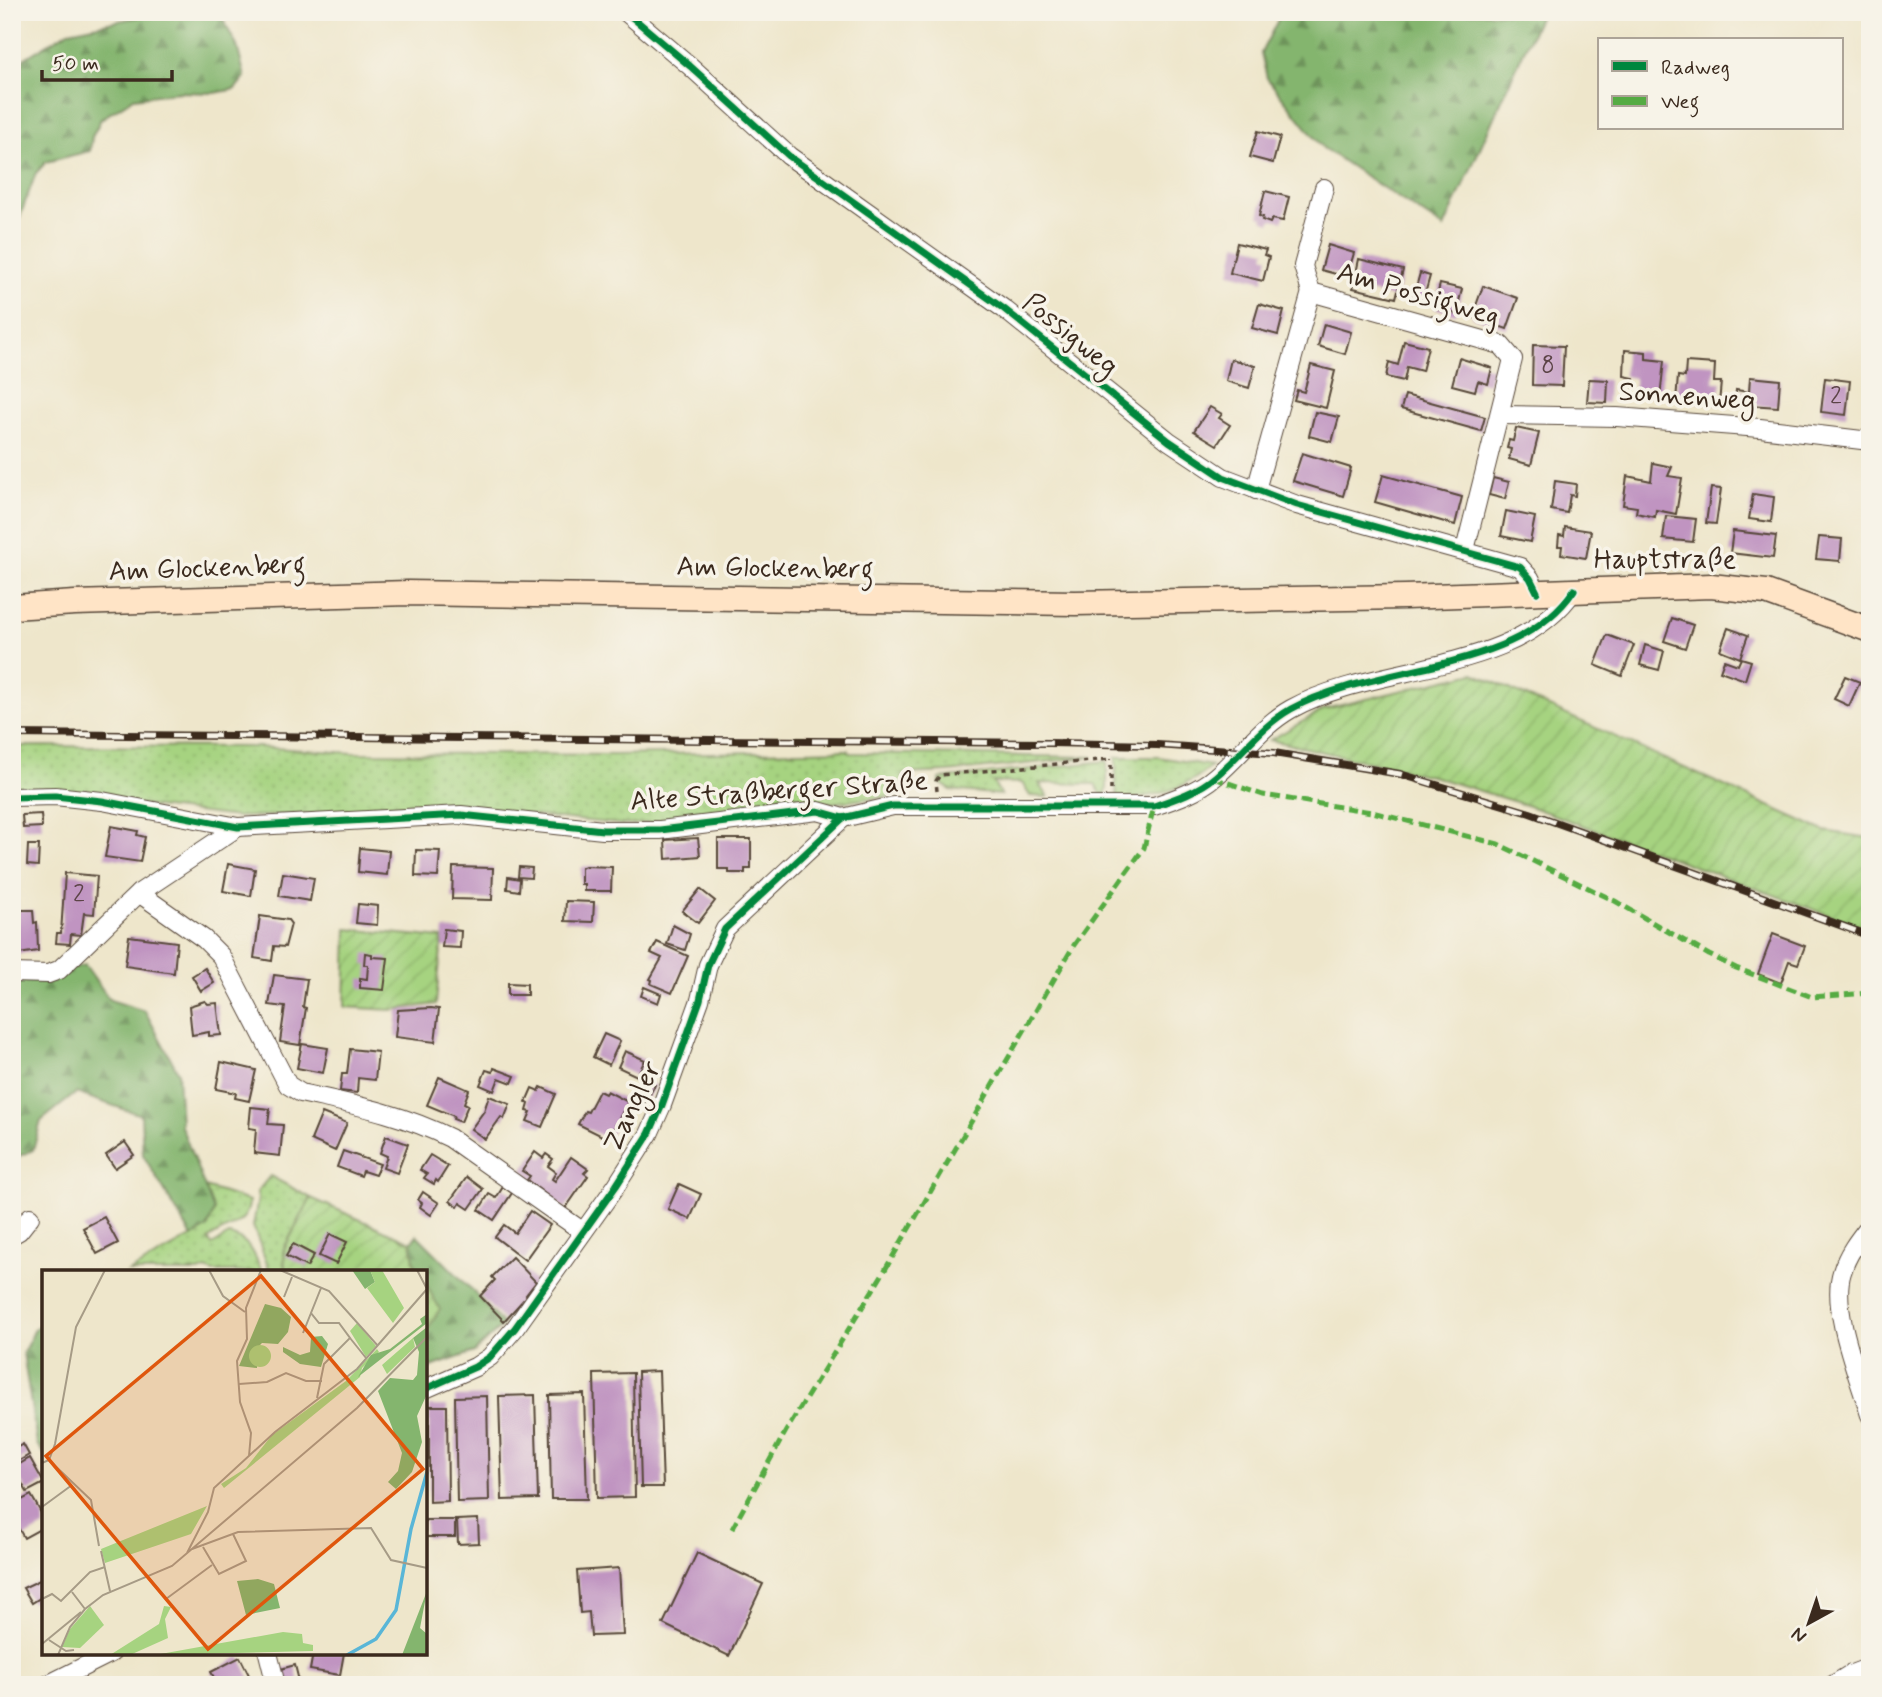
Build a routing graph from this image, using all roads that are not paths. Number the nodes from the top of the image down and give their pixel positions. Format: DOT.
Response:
graph roads {
  1 [pos="626,12"];
  2 [pos="1324,188"];
  3 [pos="1311,292"];
  4 [pos="1501,415"];
  5 [pos="1870,440"];
  6 [pos="1256,490"];
  7 [pos="1465,550"];
  8 [pos="1574,590"];
  9 [pos="1537,592"];
  10 [pos="12,607"];
  11 [pos="1870,630"];
  12 [pos="12,797"];
  13 [pos="843,818"];
  14 [pos="238,827"];
  15 [pos="139,893"];
  16 [pos="12,973"];
  17 [pos="30,1217"];
  18 [pos="1870,1225"];
  19 [pos="582,1231"];
  20 [pos="12,1235"];
  21 [pos="427,1388"];
  22 [pos="1870,1415"];
  23 [pos="107,1655"];
  24 [pos="268,1655"];
  25 [pos="1870,1667"];
  26 [pos="47,1685"];
  27 [pos="276,1685"];
  28 [pos="1833,1685"];
  1 -- 6 [label="street, Possigweg"];
  2 -- 3 [label="street"];
  3 -- 4 [label="street, Am Possigweg"];
  3 -- 6 [label="street, Am Possigweg"];
  4 -- 5 [label="street, Sonnenweg"];
  4 -- 7 [label="street, Am Possigweg"];
  6 -- 7 [label="street, Possigweg"];
  7 -- 9 [label="street, Possigweg"];
  8 -- 9 [label="main road, Hauptstraße"];
  8 -- 11 [label="main road, Hauptstraße"];
  8 -- 13 [label="street, Alte Straßberger Straße"];
  9 -- 10 [label="main road, Am Glockenberg"];
  12 -- 14 [label="street, Alte Straßberger Straße"];
  13 -- 14 [label="street, Alte Straßberger Straße"];
  13 -- 19 [label="street, Zangler"];
  14 -- 15 [label="street"];
  15 -- 16 [label="street"];
  15 -- 19 [label="street"];
  17 -- 20 [label="street"];
  18 -- 22 [label="street"];
  19 -- 21 [label="street, Zangler"];
  23 -- 26 [label="street"];
  24 -- 27 [label="street"];
  25 -- 28 [label="street"];
}
